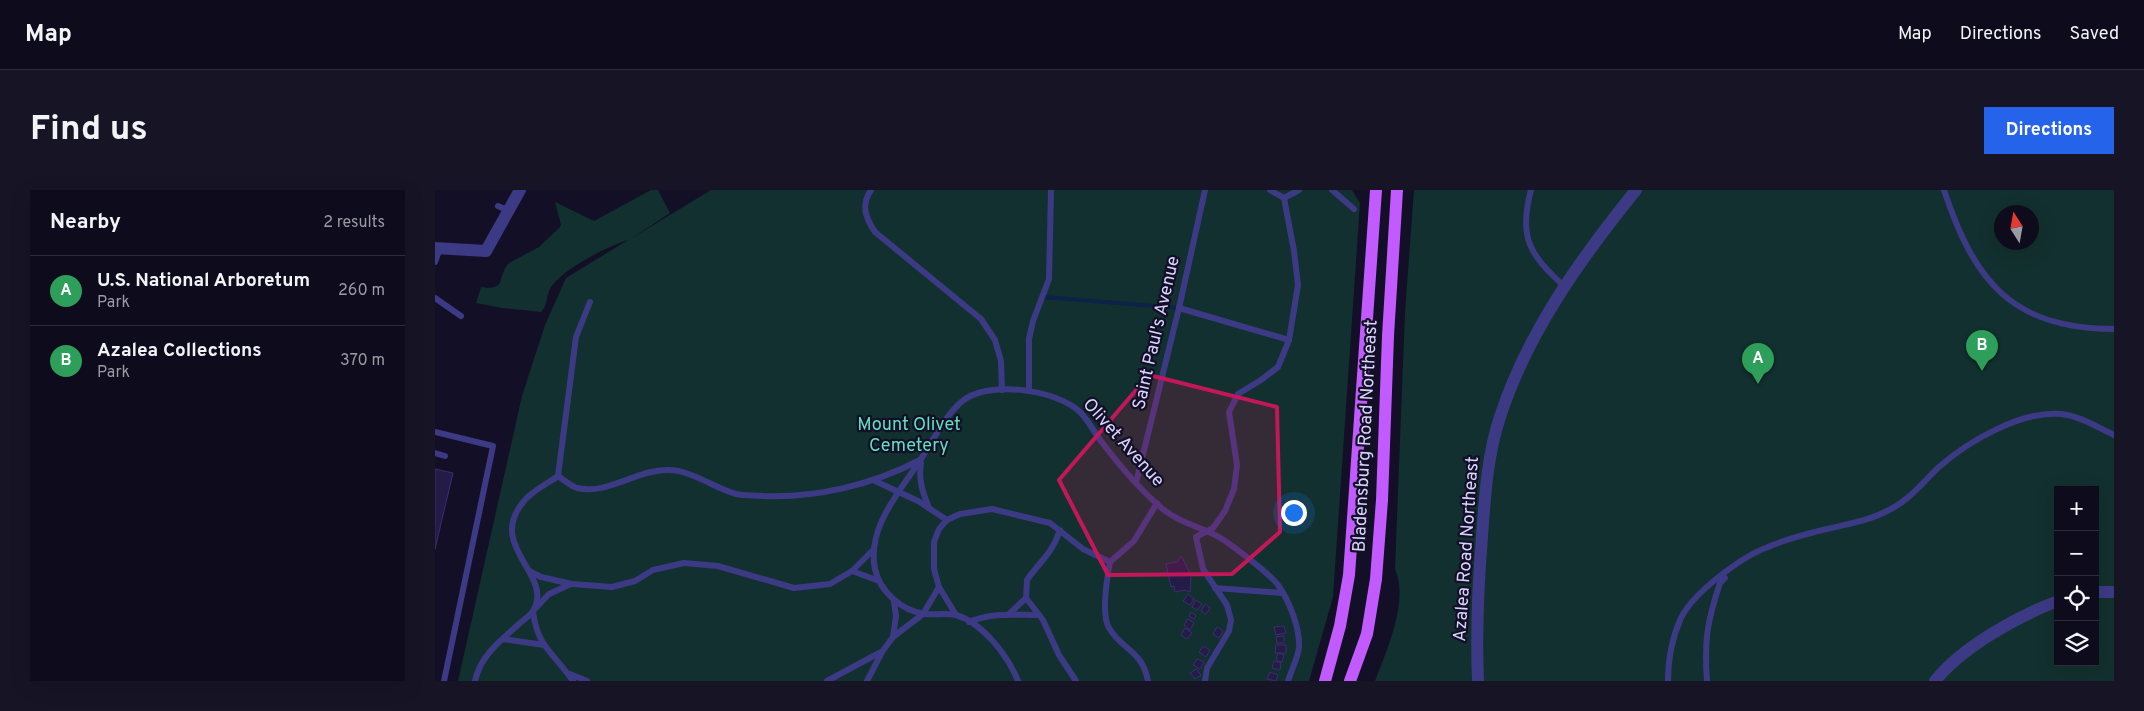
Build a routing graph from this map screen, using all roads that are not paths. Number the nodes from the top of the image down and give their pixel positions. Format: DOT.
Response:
graph roads {
  1 [pos="520,190"];
  2 [pos="871,190"];
  3 [pos="1051,190"];
  4 [pos="1205,190"];
  5 [pos="1270,190"];
  6 [pos="1299,190"];
  7 [pos="1332,190"];
  8 [pos="1376,190"];
  9 [pos="1397,190"];
  10 [pos="1531,190"];
  11 [pos="1636,190"];
  12 [pos="1944,190"];
  13 [pos="1284,198"];
  14 [pos="1354,209"];
  15 [pos="437,248"];
  16 [pos="435,262"];
  17 [pos="1565,287"];
  18 [pos="435,298"];
  19 [pos="590,302"];
  20 [pos="1179,308"];
  21 [pos="461,316"];
  22 [pos="2114,329"];
  23 [pos="1289,340"];
  24 [pos="1002,390"];
  25 [pos="1029,391"];
  26 [pos="435,432"];
  27 [pos="2114,435"];
  28 [pos="435,453"];
  29 [pos="445,456"];
  30 [pos="921,459"];
  31 [pos="558,476"];
  32 [pos="873,480"];
  33 [pos="1136,483"];
  34 [pos="899,492"];
  35 [pos="1157,503"];
  36 [pos="929,508"];
  37 [pos="947,520"];
  38 [pos="1059,530"];
  39 [pos="1205,532"];
  40 [pos="873,550"];
  41 [pos="1110,562"];
  42 [pos="1733,568"];
  43 [pos="529,570"];
  44 [pos="852,571"];
  45 [pos="879,581"];
  46 [pos="572,584"];
  47 [pos="939,587"];
  48 [pos="1215,588"];
  49 [pos="2099,592"];
  50 [pos="2114,592"];
  51 [pos="1282,594"];
  52 [pos="1026,598"];
  53 [pos="894,602"];
  54 [pos="2054,603"];
  55 [pos="533,611"];
  56 [pos="923,614"];
  57 [pos="1009,614"];
  58 [pos="956,615"];
  59 [pos="1039,615"];
  60 [pos="969,622"];
  61 [pos="893,636"];
  62 [pos="503,639"];
  63 [pos="544,645"];
  64 [pos="882,652"];
  65 [pos="568,673"];
  66 [pos="444,681"];
  67 [pos="475,681"];
  68 [pos="573,681"];
  69 [pos="587,681"];
  70 [pos="827,681"];
  71 [pos="867,681"];
  72 [pos="1018,681"];
  73 [pos="1076,681"];
  74 [pos="1148,681"];
  75 [pos="1205,681"];
  76 [pos="1288,681"];
  77 [pos="1325,681"];
  78 [pos="1350,681"];
  79 [pos="1478,681"];
  80 [pos="1668,681"];
  81 [pos="1707,681"];
  82 [pos="1935,681"];
  1 -- 15 [label="street"];
  2 -- 24 [label="lane"];
  3 -- 25 [label="lane"];
  4 -- 20 [label="lane, Saint Paul's Avenue"];
  5 -- 13 [label="lane"];
  6 -- 13 [label="lane"];
  7 -- 14 [label="lane"];
  8 -- 77 [label="main road, Bladensburg Road Northeast"];
  9 -- 78 [label="main road, Bladensburg Road Northeast"];
  10 -- 17 [label="lane"];
  11 -- 17 [label="street, Azalea Road Northeast"];
  12 -- 22 [label="lane"];
  13 -- 23 [label="lane"];
  15 -- 16 [label="lane"];
  17 -- 79 [label="street, Azalea Road Northeast"];
  18 -- 21 [label="lane"];
  19 -- 31 [label="lane"];
  20 -- 23 [label="lane"];
  20 -- 33 [label="lane, Saint Paul's Avenue"];
  23 -- 39 [label="lane"];
  24 -- 25 [label="lane, Olivet Avenue"];
  24 -- 30 [label="lane, Olivet Avenue"];
  25 -- 33 [label="lane, Olivet Avenue"];
  26 -- 66 [label="lane"];
  27 -- 42 [label="lane"];
  28 -- 29 [label="lane"];
  30 -- 32 [label="lane"];
  30 -- 34 [label="lane, Olivet Avenue"];
  30 -- 36 [label="lane"];
  31 -- 32 [label="lane"];
  31 -- 43 [label="lane"];
  32 -- 34 [label="lane"];
  33 -- 35 [label="lane, Olivet Avenue"];
  34 -- 36 [label="lane"];
  34 -- 40 [label="lane, Olivet Avenue"];
  35 -- 39 [label="lane, Olivet Avenue"];
  35 -- 41 [label="lane"];
  36 -- 37 [label="lane"];
  37 -- 38 [label="lane"];
  37 -- 47 [label="lane"];
  38 -- 41 [label="lane"];
  38 -- 52 [label="lane"];
  39 -- 48 [label="lane"];
  39 -- 51 [label="lane, Olivet Avenue"];
  40 -- 44 [label="lane"];
  40 -- 45 [label="lane"];
  41 -- 74 [label="lane"];
  42 -- 80 [label="lane"];
  42 -- 81 [label="lane"];
  43 -- 46 [label="lane"];
  43 -- 55 [label="lane"];
  44 -- 45 [label="lane"];
  44 -- 46 [label="lane"];
  45 -- 53 [label="lane"];
  46 -- 55 [label="lane"];
  47 -- 56 [label="lane"];
  47 -- 58 [label="lane"];
  48 -- 51 [label="lane"];
  48 -- 75 [label="lane"];
  49 -- 50 [label="street"];
  51 -- 76 [label="lane, Olivet Avenue"];
  52 -- 57 [label="lane"];
  52 -- 59 [label="lane"];
  53 -- 56 [label="lane"];
  53 -- 61 [label="lane"];
  54 -- 82 [label="street"];
  55 -- 62 [label="lane"];
  55 -- 63 [label="lane"];
  56 -- 58 [label="lane"];
  56 -- 61 [label="lane"];
  57 -- 59 [label="lane"];
  57 -- 60 [label="lane"];
  58 -- 60 [label="lane"];
  59 -- 73 [label="lane"];
  60 -- 72 [label="lane"];
  61 -- 64 [label="lane"];
  62 -- 63 [label="lane"];
  62 -- 67 [label="lane"];
  63 -- 65 [label="lane"];
  64 -- 70 [label="lane"];
  64 -- 71 [label="lane"];
  65 -- 68 [label="lane"];
  65 -- 69 [label="lane"];
}
